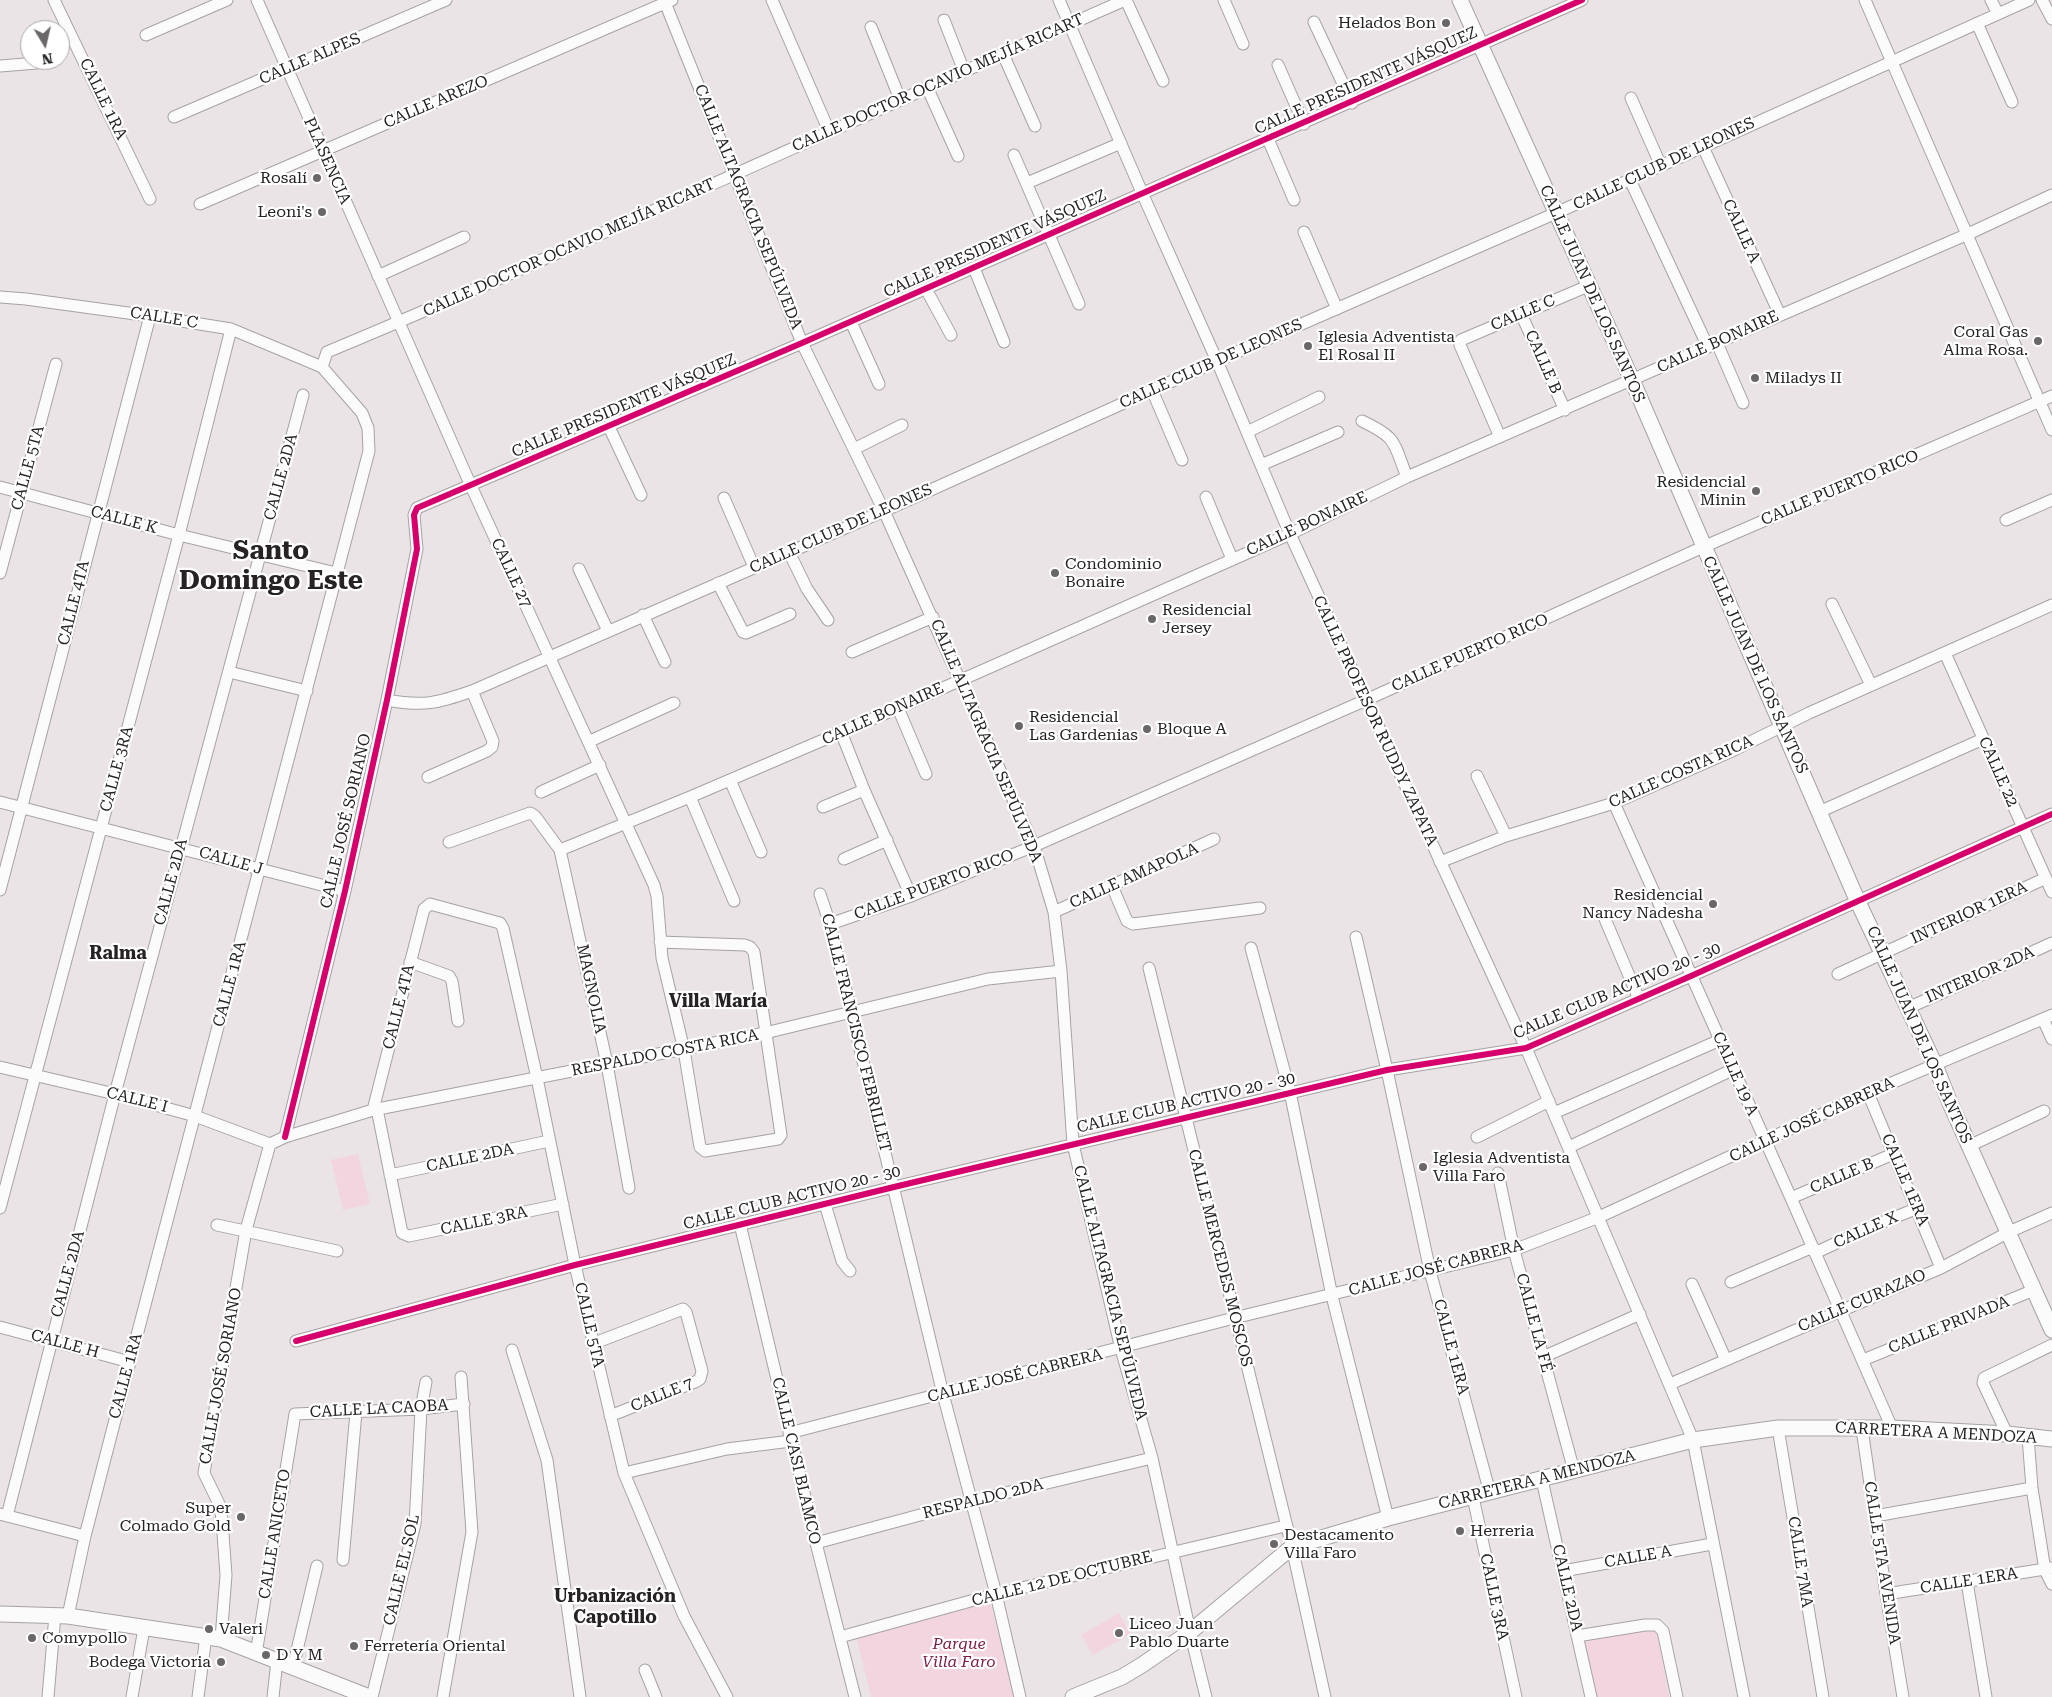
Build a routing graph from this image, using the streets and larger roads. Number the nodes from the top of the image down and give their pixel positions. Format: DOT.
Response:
graph roads {
  1 [pos="54,0"];
  2 [pos="227,0"];
  3 [pos="257,0"];
  4 [pos="446,0"];
  5 [pos="772,0"];
  6 [pos="1059,0"];
  7 [pos="1125,0"];
  8 [pos="1224,0"];
  9 [pos="1460,0"];
  10 [pos="1582,0"];
  11 [pos="1865,0"];
  12 [pos="1991,0"];
  13 [pos="2029,0"];
  14 [pos="2042,0"];
  15 [pos="667,1"];
  16 [pos="1998,14"];
  17 [pos="2052,18"];
  18 [pos="944,20"];
  19 [pos="1314,22"];
  20 [pos="1977,23"];
  21 [pos="1070,24"];
  22 [pos="871,27"];
  23 [pos="146,35"];
  24 [pos="1243,44"];
  25 [pos="1480,46"];
  26 [pos="1003,54"];
  27 [pos="1892,62"];
  28 [pos="20,64"];
  29 [pos="1278,65"];
  30 [pos="0,66"];
  31 [pos="287,70"];
  32 [pos="964,71"];
  33 [pos="1162,81"];
  34 [pos="927,87"];
  35 [pos="1631,98"];
  36 [pos="900,99"];
  37 [pos="1352,102"];
  38 [pos="2012,102"];
  39 [pos="174,117"];
  40 [pos="1304,124"];
  41 [pos="1035,126"];
  42 [pos="829,131"];
  43 [pos="1268,140"];
  44 [pos="1121,143"];
  45 [pos="1703,147"];
  46 [pos="322,151"];
  47 [pos="1014,154"];
  48 [pos="958,156"];
  49 [pos="1661,166"];
  50 [pos="735,175"];
  51 [pos="1630,180"];
  52 [pos="1027,183"];
  53 [pos="1142,194"];
  54 [pos="2052,195"];
  55 [pos="150,199"];
  56 [pos="1294,200"];
  57 [pos="200,204"];
  58 [pos="1556,213"];
  59 [pos="1304,232"];
  60 [pos="1968,234"];
  61 [pos="1050,235"];
  62 [pos="464,237"];
  63 [pos="974,268"];
  64 [pos="378,276"];
  65 [pos="1588,286"];
  66 [pos="926,289"];
  67 [pos="0,297"];
  68 [pos="1079,304"];
  69 [pos="1337,308"];
  70 [pos="1521,314"];
  71 [pos="1780,315"];
  72 [pos="150,316"];
  73 [pos="399,322"];
  74 [pos="851,322"];
  75 [pos="230,329"];
  76 [pos="951,335"];
  77 [pos="1004,342"];
  78 [pos="802,344"];
  79 [pos="1712,345"];
  80 [pos="1217,361"];
  81 [pos="56,364"];
  82 [pos="322,367"];
  83 [pos="1632,380"];
  84 [pos="879,384"];
  85 [pos="1152,390"];
  86 [pos="303,395"];
  87 [pos="2052,396"];
  88 [pos="1319,397"];
  89 [pos="2039,402"];
  90 [pos="1743,403"];
  91 [pos="1565,410"];
  92 [pos="1362,421"];
  93 [pos="902,425"];
  94 [pos="610,427"];
  95 [pos="2052,430"];
  96 [pos="1247,432"];
  97 [pos="1338,432"];
  98 [pos="1500,437"];
  99 [pos="854,449"];
  100 [pos="1182,460"];
  101 [pos="1261,466"];
  102 [pos="1407,477"];
  103 [pos="471,486"];
  104 [pos="0,487"];
  105 [pos="21,492"];
  106 [pos="641,495"];
  107 [pos="1206,497"];
  108 [pos="724,498"];
  109 [pos="2052,500"];
  110 [pos="417,508"];
  111 [pos="884,511"];
  112 [pos="97,513"];
  113 [pos="2006,520"];
  114 [pos="1290,534"];
  115 [pos="179,535"];
  116 [pos="1703,548"];
  117 [pos="789,552"];
  118 [pos="260,554"];
  119 [pos="1232,559"];
  120 [pos="754,567"];
  121 [pos="579,569"];
  122 [pos="0,573"];
  123 [pos="336,574"];
  124 [pos="718,583"];
  125 [pos="1832,604"];
  126 [pos="2052,605"];
  127 [pos="790,614"];
  128 [pos="644,615"];
  129 [pos="933,617"];
  130 [pos="828,620"];
  131 [pos="608,631"];
  132 [pos="852,652"];
  133 [pos="1945,653"];
  134 [pos="550,656"];
  135 [pos="665,662"];
  136 [pos="229,672"];
  137 [pos="961,679"];
  138 [pos="1872,686"];
  139 [pos="472,690"];
  140 [pos="306,691"];
  141 [pos="388,700"];
  142 [pos="1366,700"];
  143 [pos="674,703"];
  144 [pos="898,708"];
  145 [pos="1782,727"];
  146 [pos="841,732"];
  147 [pos="1983,739"];
  148 [pos="590,741"];
  149 [pos="600,765"];
  150 [pos="926,774"];
  151 [pos="1477,776"];
  152 [pos="428,777"];
  153 [pos="730,780"];
  154 [pos="864,790"];
  155 [pos="541,792"];
  156 [pos="690,797"];
  157 [pos="0,802"];
  158 [pos="1614,803"];
  159 [pos="822,807"];
  160 [pos="22,808"];
  161 [pos="1819,812"];
  162 [pos="2052,814"];
  163 [pos="626,823"];
  164 [pos="2022,826"];
  165 [pos="102,828"];
  166 [pos="1506,836"];
  167 [pos="1214,839"];
  168 [pos="887,840"];
  169 [pos="449,842"];
  170 [pos="1034,846"];
  171 [pos="181,847"];
  172 [pos="560,850"];
  173 [pos="761,852"];
  174 [pos="844,860"];
  175 [pos="1440,862"];
  176 [pos="260,870"];
  177 [pos="2046,878"];
  178 [pos="1112,886"];
  179 [pos="0,890"];
  180 [pos="345,891"];
  181 [pos="2052,892"];
  182 [pos="820,894"];
  183 [pos="912,896"];
  184 [pos="734,901"];
  185 [pos="1858,902"];
  186 [pos="426,905"];
  187 [pos="1260,908"];
  188 [pos="1054,912"];
  189 [pos="1604,919"];
  190 [pos="830,924"];
  191 [pos="1356,937"];
  192 [pos="660,942"];
  193 [pos="2052,943"];
  194 [pos="1251,948"];
  195 [pos="1882,953"];
  196 [pos="410,962"];
  197 [pos="1150,968"];
  198 [pos="1061,971"];
  199 [pos="1838,974"];
  200 [pos="1691,976"];
  201 [pos="1639,999"];
  202 [pos="1908,1008"];
  203 [pos="852,1013"];
  204 [pos="2047,1017"];
  205 [pos="458,1021"];
  206 [pos="765,1033"];
  207 [pos="2052,1039"];
  208 [pos="1720,1040"];
  209 [pos="1526,1048"];
  210 [pos="684,1050"];
  211 [pos="607,1064"];
  212 [pos="1935,1064"];
  213 [pos="0,1067"];
  214 [pos="1734,1069"];
  215 [pos="1387,1070"];
  216 [pos="34,1076"];
  217 [pos="537,1078"];
  218 [pos="1290,1092"];
  219 [pos="1868,1093"];
  220 [pos="115,1094"];
  221 [pos="1549,1101"];
  222 [pos="375,1109"];
  223 [pos="2044,1111"];
  224 [pos="1554,1114"];
  225 [pos="195,1116"];
  226 [pos="1186,1119"];
  227 [pos="286,1137"];
  228 [pos="1477,1137"];
  229 [pos="549,1141"];
  230 [pos="1764,1142"];
  231 [pos="270,1144"];
  232 [pos="1074,1144"];
  233 [pos="1969,1146"];
  234 [pos="1569,1147"];
  235 [pos="1893,1154"];
  236 [pos="1498,1173"];
  237 [pos="390,1175"];
  238 [pos="894,1187"];
  239 [pos="629,1188"];
  240 [pos="1791,1198"];
  241 [pos="563,1204"];
  242 [pos="825,1204"];
  243 [pos="0,1208"];
  244 [pos="1918,1208"];
  245 [pos="2052,1213"];
  246 [pos="1599,1217"];
  247 [pos="740,1224"];
  248 [pos="217,1225"];
  249 [pos="246,1230"];
  250 [pos="2009,1232"];
  251 [pos="1514,1250"];
  252 [pos="1814,1250"];
  253 [pos="337,1251"];
  254 [pos="575,1265"];
  255 [pos="1941,1268"];
  256 [pos="850,1271"];
  257 [pos="1430,1271"];
  258 [pos="1731,1282"];
  259 [pos="1692,1284"];
  260 [pos="2034,1290"];
  261 [pos="1332,1296"];
  262 [pos="1839,1311"];
  263 [pos="1640,1314"];
  264 [pos="1234,1318"];
  265 [pos="0,1327"];
  266 [pos="2052,1330"];
  267 [pos="51,1340"];
  268 [pos="296,1341"];
  269 [pos="592,1344"];
  270 [pos="2052,1345"];
  271 [pos="1121,1349"];
  272 [pos="512,1350"];
  273 [pos="1543,1357"];
  274 [pos="1726,1360"];
  275 [pos="1863,1360"];
  276 [pos="130,1362"];
  277 [pos="462,1377"];
  278 [pos="426,1382"];
  279 [pos="1670,1384"];
  280 [pos="943,1394"];
  281 [pos="464,1404"];
  282 [pos="421,1409"];
  283 [pos="356,1412"];
  284 [pos="295,1414"];
  285 [pos="610,1416"];
  286 [pos="1778,1428"];
  287 [pos="1892,1428"];
  288 [pos="1862,1429"];
  289 [pos="2007,1434"];
  290 [pos="790,1437"];
  291 [pos="2028,1437"];
  292 [pos="2052,1439"];
  293 [pos="1693,1440"];
  294 [pos="1152,1458"];
  295 [pos="1574,1471"];
  296 [pos="624,1473"];
  297 [pos="1542,1480"];
  298 [pos="2032,1488"];
  299 [pos="1490,1493"];
  300 [pos="1472,1497"];
  301 [pos="972,1501"];
  302 [pos="3,1515"];
  303 [pos="1875,1516"];
  304 [pos="1388,1518"];
  305 [pos="1285,1526"];
  306 [pos="85,1536"];
  307 [pos="816,1543"];
  308 [pos="1712,1544"];
  309 [pos="1292,1547"];
  310 [pos="1173,1552"];
  311 [pos="343,1560"];
  312 [pos="317,1566"];
  313 [pos="2048,1569"];
  314 [pos="1563,1571"];
  315 [pos="1967,1582"];
  316 [pos="2052,1584"];
  317 [pos="996,1594"];
  318 [pos="1886,1594"];
  319 [pos="0,1614"];
  320 [pos="62,1615"];
  321 [pos="144,1628"];
  322 [pos="1190,1632"];
  323 [pos="1577,1636"];
  324 [pos="840,1637"];
  325 [pos="214,1638"];
  326 [pos="256,1654"];
  327 [pos="277,1661"];
  328 [pos="293,1667"];
  329 [pos="645,1670"];
  330 [pos="48,1697"];
  331 [pos="132,1697"];
  332 [pos="198,1697"];
  333 [pos="272,1697"];
  334 [pos="371,1697"];
  335 [pos="443,1697"];
  336 [pos="580,1697"];
  337 [pos="656,1697"];
  338 [pos="727,1697"];
  339 [pos="855,1697"];
  340 [pos="1020,1697"];
  341 [pos="1072,1697"];
  342 [pos="1206,1697"];
  343 [pos="1325,1697"];
  344 [pos="1516,1697"];
  345 [pos="1591,1697"];
  346 [pos="1677,1697"];
  347 [pos="1744,1697"];
  348 [pos="1822,1697"];
  349 [pos="1904,1697"];
  350 [pos="1986,1697"];
  1 -- 55 [label="street, CALLE 1RA"];
  2 -- 23 [label="street"];
  3 -- 31 [label="street, PLASENCIA"];
  4 -- 31 [label="street, CALLE ALPES"];
  5 -- 42 [label="street"];
  6 -- 21 [label="street, CALLE PROFESOR RUDDY ZAPATA"];
  7 -- 21 [label="street, CALLE DOCTOR OCAVIO MEJÍA RICART"];
  7 -- 33 [label="street"];
  8 -- 24 [label="street"];
  9 -- 25 [label="street, CALLE JUAN DE LOS SANTOS"];
  10 -- 25 [label="street, CALLE PRESIDENTE VÁSQUEZ"];
  11 -- 27 [label="street"];
  12 -- 16 [label="street"];
  13 -- 16 [label="street, CALLE CLUB DE LEONES"];
  14 -- 17 [label="street"];
  15 -- 46 [label="street, CALLE AREZO"];
  15 -- 50 [label="street, CALLE ALTAGRACIA SEPÚLVEDA"];
  16 -- 20 [label="street, CALLE CLUB DE LEONES"];
  18 -- 32 [label="street"];
  19 -- 37 [label="street"];
  20 -- 27 [label="street, CALLE CLUB DE LEONES"];
  20 -- 38 [label="street"];
  21 -- 26 [label="street, CALLE DOCTOR OCAVIO MEJÍA RICART"];
  21 -- 44 [label="street, CALLE PROFESOR RUDDY ZAPATA"];
  22 -- 36 [label="street"];
  25 -- 37 [label="street, CALLE PRESIDENTE VÁSQUEZ"];
  25 -- 58 [label="street, CALLE JUAN DE LOS SANTOS"];
  26 -- 32 [label="street, CALLE DOCTOR OCAVIO MEJÍA RICART"];
  26 -- 41 [label="street"];
  27 -- 45 [label="street, CALLE CLUB DE LEONES"];
  27 -- 60 [label="street"];
  28 -- 30 [label="street"];
  29 -- 40 [label="street"];
  31 -- 39 [label="street, CALLE ALPES"];
  31 -- 46 [label="street, PLASENCIA"];
  32 -- 34 [label="street, CALLE DOCTOR OCAVIO MEJÍA RICART"];
  34 -- 36 [label="street, CALLE DOCTOR OCAVIO MEJÍA RICART"];
  34 -- 48 [label="street"];
  35 -- 49 [label="street"];
  36 -- 42 [label="street, CALLE DOCTOR OCAVIO MEJÍA RICART"];
  37 -- 40 [label="street, CALLE PRESIDENTE VÁSQUEZ"];
  40 -- 43 [label="street, CALLE PRESIDENTE VÁSQUEZ"];
  42 -- 50 [label="street, CALLE DOCTOR OCAVIO MEJÍA RICART"];
  43 -- 53 [label="street, CALLE PRESIDENTE VÁSQUEZ"];
  43 -- 56 [label="street"];
  44 -- 52 [label="street"];
  44 -- 53 [label="street, CALLE PROFESOR RUDDY ZAPATA"];
  45 -- 49 [label="street, CALLE CLUB DE LEONES"];
  45 -- 71 [label="street, CALLE A"];
  46 -- 57 [label="street, CALLE AREZO"];
  46 -- 64 [label="street, PLASENCIA"];
  47 -- 52 [label="street"];
  49 -- 51 [label="street, CALLE CLUB DE LEONES"];
  50 -- 73 [label="street, CALLE DOCTOR OCAVIO MEJÍA RICART"];
  50 -- 78 [label="street, CALLE ALTAGRACIA SEPÚLVEDA"];
  51 -- 58 [label="street, CALLE CLUB DE LEONES"];
  51 -- 79 [label="street"];
  52 -- 61 [label="street"];
  53 -- 61 [label="street, CALLE PRESIDENTE VÁSQUEZ"];
  53 -- 80 [label="street, CALLE PROFESOR RUDDY ZAPATA"];
  54 -- 60 [label="street, CALLE BONAIRE"];
  58 -- 65 [label="street, CALLE JUAN DE LOS SANTOS"];
  58 -- 69 [label="street, CALLE CLUB DE LEONES"];
  59 -- 69 [label="street"];
  60 -- 71 [label="street, CALLE BONAIRE"];
  60 -- 89 [label="street"];
  61 -- 63 [label="street, CALLE PRESIDENTE VÁSQUEZ"];
  61 -- 68 [label="street"];
  62 -- 64 [label="street"];
  63 -- 66 [label="street, CALLE PRESIDENTE VÁSQUEZ"];
  63 -- 77 [label="street"];
  64 -- 73 [label="street, PLASENCIA"];
  65 -- 70 [label="street, CALLE C"];
  65 -- 83 [label="street, CALLE JUAN DE LOS SANTOS"];
  66 -- 74 [label="street, CALLE PRESIDENTE VÁSQUEZ"];
  66 -- 76 [label="street"];
  67 -- 72 [label="street, CALLE C"];
  69 -- 80 [label="street, CALLE CLUB DE LEONES"];
  70 -- 91 [label="street, CALLE B"];
  70 -- 98 [label="street, CALLE C"];
  71 -- 79 [label="street, CALLE BONAIRE"];
  72 -- 75 [label="street, CALLE C"];
  72 -- 112 [label="street, CALLE 4TA"];
  73 -- 82 [label="street, CALLE DOCTOR OCAVIO MEJÍA RICART"];
  73 -- 103 [label="street, CALLE 27"];
  74 -- 78 [label="street, CALLE PRESIDENTE VÁSQUEZ"];
  74 -- 84 [label="street"];
  75 -- 82 [label="street, CALLE C"];
  75 -- 115 [label="street, CALLE 3RA"];
  78 -- 94 [label="street, CALLE PRESIDENTE VÁSQUEZ"];
  78 -- 99 [label="street, CALLE ALTAGRACIA SEPÚLVEDA"];
  79 -- 83 [label="street, CALLE BONAIRE"];
  79 -- 90 [label="street"];
  80 -- 85 [label="street, CALLE CLUB DE LEONES"];
  80 -- 96 [label="street, CALLE PROFESOR RUDDY ZAPATA"];
  81 -- 105 [label="street, CALLE 5TA"];
  82 -- 123 [label="street, CALLE 1RA"];
  83 -- 91 [label="street, CALLE BONAIRE"];
  83 -- 116 [label="street, CALLE JUAN DE LOS SANTOS"];
  85 -- 100 [label="street"];
  85 -- 111 [label="street, CALLE CLUB DE LEONES"];
  86 -- 118 [label="street, CALLE 2DA"];
  87 -- 89 [label="street, CALLE PUERTO RICO"];
  88 -- 96 [label="street"];
  89 -- 95 [label="street"];
  89 -- 116 [label="street, CALLE PUERTO RICO"];
  91 -- 98 [label="street, CALLE BONAIRE"];
  92 -- 102 [label="street"];
  93 -- 99 [label="street"];
  94 -- 103 [label="street, CALLE PRESIDENTE VÁSQUEZ"];
  94 -- 106 [label="street"];
  96 -- 101 [label="street, CALLE PROFESOR RUDDY ZAPATA"];
  97 -- 101 [label="street"];
  98 -- 102 [label="street, CALLE BONAIRE"];
  99 -- 111 [label="street, CALLE ALTAGRACIA SEPÚLVEDA"];
  101 -- 114 [label="street, CALLE PROFESOR RUDDY ZAPATA"];
  102 -- 114 [label="street, CALLE BONAIRE"];
  103 -- 110 [label="street, CALLE PRESIDENTE VÁSQUEZ"];
  103 -- 134 [label="street, CALLE 27"];
  104 -- 105 [label="street, CALLE K"];
  105 -- 112 [label="street, CALLE K"];
  105 -- 122 [label="street, CALLE 5TA"];
  107 -- 119 [label="street"];
  108 -- 120 [label="street"];
  109 -- 113 [label="street"];
  110 -- 141 [label="street, CALLE JOSÉ SORIANO"];
  111 -- 117 [label="street, CALLE CLUB DE LEONES"];
  111 -- 129 [label="street, CALLE ALTAGRACIA SEPÚLVEDA"];
  112 -- 115 [label="street, CALLE K"];
  112 -- 160 [label="street, CALLE 4TA"];
  114 -- 119 [label="street, CALLE BONAIRE"];
  114 -- 142 [label="street, CALLE PROFESOR RUDDY ZAPATA"];
  115 -- 118 [label="street, CALLE K"];
  115 -- 165 [label="street, CALLE 3RA"];
  116 -- 142 [label="street, CALLE PUERTO RICO"];
  116 -- 145 [label="street, CALLE JUAN DE LOS SANTOS"];
  117 -- 120 [label="street, CALLE CLUB DE LEONES"];
  117 -- 130 [label="street"];
  118 -- 123 [label="street, CALLE K"];
  118 -- 136 [label="street, CALLE 2DA"];
  119 -- 137 [label="street, CALLE BONAIRE"];
  120 -- 124 [label="street, CALLE CLUB DE LEONES"];
  121 -- 131 [label="street"];
  123 -- 140 [label="street, CALLE 1RA"];
  124 -- 127 [label="street"];
  124 -- 128 [label="street, CALLE CLUB DE LEONES"];
  125 -- 138 [label="street"];
  126 -- 133 [label="street, CALLE COSTA RICA"];
  128 -- 131 [label="street, CALLE CLUB DE LEONES"];
  128 -- 135 [label="street"];
  129 -- 132 [label="street"];
  129 -- 137 [label="street, CALLE ALTAGRACIA SEPÚLVEDA"];
  131 -- 134 [label="street, CALLE CLUB DE LEONES"];
  133 -- 138 [label="street, CALLE COSTA RICA"];
  133 -- 147 [label="street, CALLE 22"];
  134 -- 139 [label="street, CALLE CLUB DE LEONES"];
  134 -- 148 [label="street, CALLE 27"];
  136 -- 140 [label="street"];
  136 -- 171 [label="street, CALLE 2DA"];
  137 -- 144 [label="street, CALLE BONAIRE"];
  137 -- 170 [label="street, CALLE ALTAGRACIA SEPÚLVEDA"];
  138 -- 145 [label="street, CALLE COSTA RICA"];
  139 -- 141 [label="street, CALLE CLUB DE LEONES"];
  139 -- 152 [label="street"];
  140 -- 176 [label="street, CALLE 1RA"];
  141 -- 180 [label="street, CALLE JOSÉ SORIANO"];
  142 -- 170 [label="street, CALLE PUERTO RICO"];
  142 -- 175 [label="street, CALLE PROFESOR RUDDY ZAPATA"];
  143 -- 148 [label="street"];
  144 -- 146 [label="street, CALLE BONAIRE"];
  144 -- 150 [label="street"];
  145 -- 158 [label="street, CALLE COSTA RICA"];
  145 -- 161 [label="street, CALLE JUAN DE LOS SANTOS"];
  146 -- 153 [label="street, CALLE BONAIRE"];
  146 -- 154 [label="street"];
  147 -- 161 [label="street"];
  147 -- 164 [label="street, CALLE 22"];
  148 -- 149 [label="street, CALLE 27"];
  149 -- 155 [label="street"];
  149 -- 163 [label="street, CALLE 27"];
  151 -- 166 [label="street"];
  153 -- 156 [label="street, CALLE BONAIRE"];
  153 -- 173 [label="street"];
  154 -- 159 [label="street"];
  154 -- 168 [label="street"];
  156 -- 163 [label="street, CALLE BONAIRE"];
  156 -- 184 [label="street"];
  157 -- 160 [label="street, CALLE J"];
  158 -- 166 [label="street, CALLE COSTA RICA"];
  158 -- 200 [label="street, CALLE 19 A"];
  160 -- 165 [label="street, CALLE J"];
  160 -- 179 [label="street, CALLE 4TA"];
  161 -- 185 [label="street, CALLE JUAN DE LOS SANTOS"];
  162 -- 164 [label="street, CALLE CLUB ACTIVO 20 - 30"];
  163 -- 172 [label="street, CALLE BONAIRE"];
  163 -- 192 [label="street, CALLE 27"];
  164 -- 177 [label="street, CALLE 22"];
  164 -- 185 [label="street, CALLE CLUB ACTIVO 20 - 30"];
  165 -- 171 [label="street, CALLE J"];
  165 -- 216 [label="street, CALLE 3RA"];
  166 -- 175 [label="street, CALLE COSTA RICA"];
  167 -- 178 [label="street, CALLE AMAPOLA"];
  168 -- 174 [label="street"];
  168 -- 183 [label="street"];
  169 -- 172 [label="street"];
  170 -- 183 [label="street, CALLE PUERTO RICO"];
  170 -- 188 [label="street, CALLE ALTAGRACIA SEPÚLVEDA"];
  171 -- 176 [label="street, CALLE J"];
  171 -- 220 [label="street, CALLE 2DA"];
  172 -- 211 [label="street, MAGNOLIA"];
  175 -- 209 [label="street, CALLE PROFESOR RUDDY ZAPATA"];
  176 -- 180 [label="street, CALLE J"];
  176 -- 225 [label="street, CALLE 1RA"];
  177 -- 181 [label="street, CALLE 22"];
  177 -- 195 [label="street, INTERIOR 1ERA"];
  178 -- 187 [label="street"];
  178 -- 188 [label="street, CALLE AMAPOLA"];
  180 -- 227 [label="street, CALLE JOSÉ SORIANO"];
  182 -- 190 [label="street, CALLE FRANCISCO FEBRILLET"];
  183 -- 190 [label="street, CALLE PUERTO RICO"];
  185 -- 195 [label="street, CALLE JUAN DE LOS SANTOS"];
  185 -- 200 [label="street, CALLE CLUB ACTIVO 20 - 30"];
  186 -- 196 [label="street, CALLE 4TA"];
  186 -- 217 [label="street, CALLE 5TA"];
  188 -- 198 [label="street, CALLE ALTAGRACIA SEPÚLVEDA"];
  189 -- 201 [label="street"];
  190 -- 203 [label="street, CALLE FRANCISCO FEBRILLET"];
  191 -- 215 [label="street, CALLE 1ERA"];
  192 -- 206 [label="street"];
  192 -- 210 [label="street, CALLE 27"];
  193 -- 202 [label="street, INTERIOR 2DA"];
  194 -- 218 [label="street"];
  195 -- 199 [label="street, INTERIOR 1ERA"];
  195 -- 202 [label="street, CALLE JUAN DE LOS SANTOS"];
  196 -- 205 [label="street"];
  196 -- 222 [label="street, CALLE 4TA"];
  197 -- 226 [label="street, CALLE MERCEDES MOSCOS"];
  198 -- 203 [label="street, RESPALDO COSTA RICA"];
  198 -- 232 [label="street, CALLE ALTAGRACIA SEPÚLVEDA"];
  200 -- 201 [label="street, CALLE CLUB ACTIVO 20 - 30"];
  200 -- 208 [label="street, CALLE 19 A"];
  201 -- 209 [label="street, CALLE CLUB ACTIVO 20 - 30"];
  202 -- 212 [label="street, CALLE JUAN DE LOS SANTOS"];
  203 -- 206 [label="street, RESPALDO COSTA RICA"];
  203 -- 238 [label="street, CALLE FRANCISCO FEBRILLET"];
  204 -- 207 [label="street"];
  204 -- 212 [label="street, CALLE JOSÉ CABRERA"];
  206 -- 210 [label="street, RESPALDO COSTA RICA"];
  206 -- 210 [label="street, CALLE 27"];
  208 -- 214 [label="street, CALLE 19 A"];
  208 -- 224 [label="street"];
  209 -- 215 [label="street, CALLE CLUB ACTIVO 20 - 30"];
  209 -- 221 [label="street, CALLE PROFESOR RUDDY ZAPATA"];
  210 -- 211 [label="street, RESPALDO COSTA RICA"];
  211 -- 217 [label="street, RESPALDO COSTA RICA"];
  211 -- 239 [label="street, MAGNOLIA"];
  212 -- 219 [label="street, CALLE JOSÉ CABRERA"];
  212 -- 233 [label="street, CALLE JUAN DE LOS SANTOS"];
  213 -- 216 [label="street, CALLE I"];
  214 -- 230 [label="street, CALLE 19 A"];
  214 -- 234 [label="street"];
  215 -- 218 [label="street, CALLE CLUB ACTIVO 20 - 30"];
  215 -- 257 [label="street, CALLE 1ERA"];
  216 -- 220 [label="street, CALLE I"];
  216 -- 243 [label="street, CALLE 3RA"];
  217 -- 222 [label="street, RESPALDO COSTA RICA"];
  217 -- 229 [label="street, CALLE 5TA"];
  218 -- 226 [label="street, CALLE CLUB ACTIVO 20 - 30"];
  218 -- 261 [label="street"];
  219 -- 230 [label="street, CALLE JOSÉ CABRERA"];
  219 -- 235 [label="street, CALLE 1ERA"];
  220 -- 225 [label="street, CALLE I"];
  220 -- 267 [label="street, CALLE 2DA"];
  221 -- 224 [label="street, CALLE PROFESOR RUDDY ZAPATA"];
  221 -- 228 [label="street"];
  222 -- 227 [label="street, RESPALDO COSTA RICA"];
  222 -- 237 [label="street"];
  223 -- 233 [label="street"];
  224 -- 234 [label="street, CALLE PROFESOR RUDDY ZAPATA"];
  225 -- 231 [label="street, CALLE I"];
  225 -- 276 [label="street, CALLE 1RA"];
  226 -- 232 [label="street, CALLE CLUB ACTIVO 20 - 30"];
  226 -- 264 [label="street, CALLE MERCEDES MOSCOS"];
  227 -- 231 [label="street, RESPALDO COSTA RICA"];
  229 -- 237 [label="street, CALLE 2DA"];
  229 -- 241 [label="street, CALLE 5TA"];
  230 -- 240 [label="street, CALLE 19 A"];
  230 -- 246 [label="street, CALLE JOSÉ CABRERA"];
  231 -- 249 [label="street, CALLE JOSÉ SORIANO"];
  232 -- 238 [label="street, CALLE CLUB ACTIVO 20 - 30"];
  232 -- 271 [label="street, CALLE ALTAGRACIA SEPÚLVEDA"];
  233 -- 250 [label="street, CALLE JUAN DE LOS SANTOS"];
  234 -- 246 [label="street, CALLE PROFESOR RUDDY ZAPATA"];
  235 -- 240 [label="street, CALLE B"];
  235 -- 244 [label="street, CALLE 1ERA"];
  236 -- 251 [label="street, CALLE LA FÉ"];
  237 -- 241 [label="street, CALLE 3RA"];
  238 -- 242 [label="street, CALLE CLUB ACTIVO 20 - 30"];
  238 -- 280 [label="street, CALLE FRANCISCO FEBRILLET"];
  240 -- 252 [label="street, CALLE 19 A"];
  241 -- 254 [label="street, CALLE 5TA"];
  242 -- 247 [label="street, CALLE CLUB ACTIVO 20 - 30"];
  242 -- 256 [label="street"];
  244 -- 252 [label="street, CALLE X"];
  244 -- 255 [label="street, CALLE 1ERA"];
  245 -- 250 [label="street, CALLE CURAZAO"];
  246 -- 251 [label="street, CALLE JOSÉ CABRERA"];
  246 -- 263 [label="street, CALLE PROFESOR RUDDY ZAPATA"];
  247 -- 254 [label="street, CALLE CLUB ACTIVO 20 - 30"];
  247 -- 290 [label="street, CALLE CASI BLAMCO"];
  248 -- 249 [label="street"];
  249 -- 253 [label="street"];
  249 -- 325 [label="street, CALLE JOSÉ SORIANO"];
  250 -- 255 [label="street, CALLE CURAZAO"];
  250 -- 260 [label="street, CALLE JUAN DE LOS SANTOS"];
  251 -- 257 [label="street, CALLE JOSÉ CABRERA"];
  251 -- 273 [label="street, CALLE LA FÉ"];
  252 -- 258 [label="street, CALLE X"];
  252 -- 262 [label="street, CALLE 19 A"];
  254 -- 268 [label="street, CALLE CLUB ACTIVO 20 - 30"];
  254 -- 269 [label="street, CALLE 5TA"];
  255 -- 262 [label="street, CALLE CURAZAO"];
  257 -- 261 [label="street, CALLE JOSÉ CABRERA"];
  257 -- 299 [label="street, CALLE 1ERA"];
  259 -- 274 [label="street"];
  260 -- 266 [label="street, CALLE JUAN DE LOS SANTOS"];
  260 -- 275 [label="street, CALLE PRIVADA"];
  261 -- 264 [label="street, CALLE JOSÉ CABRERA"];
  261 -- 304 [label="street"];
  262 -- 274 [label="street, CALLE CURAZAO"];
  262 -- 275 [label="street, CALLE 19 A"];
  263 -- 273 [label="street"];
  263 -- 279 [label="street, CALLE PROFESOR RUDDY ZAPATA"];
  264 -- 271 [label="street, CALLE JOSÉ CABRERA"];
  264 -- 305 [label="street, CALLE MERCEDES MOSCOS"];
  265 -- 267 [label="street, CALLE H"];
  267 -- 276 [label="street, CALLE H"];
  267 -- 302 [label="street, CALLE 2DA"];
  269 -- 285 [label="street, CALLE 5TA"];
  269 -- 285 [label="street, CALLE 7"];
  270 -- 289 [label="street"];
  271 -- 280 [label="street, CALLE JOSÉ CABRERA"];
  271 -- 294 [label="street, CALLE ALTAGRACIA SEPÚLVEDA"];
  272 -- 336 [label="street"];
  273 -- 295 [label="street, CALLE LA FÉ"];
  274 -- 279 [label="street, CALLE CURAZAO"];
  275 -- 287 [label="street, CALLE 19 A"];
  276 -- 306 [label="street, CALLE 1RA"];
  277 -- 281 [label="street"];
  278 -- 282 [label="street, CALLE EL SOL"];
  279 -- 293 [label="street, CALLE PROFESOR RUDDY ZAPATA"];
  280 -- 290 [label="street, CALLE JOSÉ CABRERA"];
  280 -- 301 [label="street, CALLE FRANCISCO FEBRILLET"];
  281 -- 282 [label="street, CALLE LA CAOBA"];
  281 -- 335 [label="street"];
  282 -- 283 [label="street, CALLE LA CAOBA"];
  282 -- 334 [label="street, CALLE EL SOL"];
  283 -- 284 [label="street, CALLE LA CAOBA"];
  283 -- 311 [label="street"];
  284 -- 326 [label="street, CALLE ANICETO"];
  285 -- 296 [label="street, CALLE 5TA"];
  286 -- 288 [label="street, CARRETERA A MENDOZA"];
  286 -- 293 [label="street, CARRETERA A MENDOZA"];
  286 -- 348 [label="street, CALLE 7MA"];
  287 -- 288 [label="street, CARRETERA A MENDOZA"];
  287 -- 289 [label="street, CARRETERA A MENDOZA"];
  288 -- 303 [label="street, CALLE 5TA AVENIDA"];
  289 -- 291 [label="street, CARRETERA A MENDOZA"];
  290 -- 296 [label="street, CALLE JOSÉ CABRERA"];
  290 -- 307 [label="street, CALLE CASI BLAMCO"];
  291 -- 292 [label="street, CARRETERA A MENDOZA"];
  291 -- 298 [label="street"];
  293 -- 295 [label="street, CARRETERA A MENDOZA"];
  293 -- 308 [label="street"];
  294 -- 301 [label="street, RESPALDO 2DA"];
  294 -- 310 [label="street, CALLE ALTAGRACIA SEPÚLVEDA"];
  295 -- 297 [label="street, CARRETERA A MENDOZA"];
  296 -- 338 [label="street, CALLE 5TA"];
  297 -- 299 [label="street, CARRETERA A MENDOZA"];
  297 -- 314 [label="street, CALLE 2DA"];
  298 -- 303 [label="street"];
  298 -- 313 [label="street"];
  299 -- 300 [label="street, CARRETERA A MENDOZA"];
  300 -- 304 [label="street, CARRETERA A MENDOZA"];
  300 -- 344 [label="street, CALLE 3RA"];
  301 -- 307 [label="street, RESPALDO 2DA"];
  301 -- 317 [label="street, CALLE FRANCISCO FEBRILLET"];
  302 -- 306 [label="street"];
  303 -- 318 [label="street, CALLE 5TA AVENIDA"];
  304 -- 309 [label="street, CARRETERA A MENDOZA"];
  305 -- 309 [label="street, CALLE MERCEDES MOSCOS"];
  305 -- 310 [label="street, CALLE 12 DE OCTUBRE"];
  306 -- 320 [label="street, CALLE 1RA"];
  307 -- 324 [label="street, CALLE CASI BLAMCO"];
  308 -- 314 [label="street, CALLE A"];
  308 -- 347 [label="street"];
  309 -- 322 [label="street, CARRETERA A MENDOZA"];
  309 -- 343 [label="street, CALLE MERCEDES MOSCOS"];
  310 -- 317 [label="street, CALLE 12 DE OCTUBRE"];
  310 -- 322 [label="street, CALLE ALTAGRACIA SEPÚLVEDA"];
  312 -- 328 [label="street"];
  313 -- 315 [label="street, CALLE 1ERA"];
  313 -- 316 [label="street"];
  314 -- 323 [label="street, CALLE 2DA"];
  315 -- 318 [label="street, CALLE 1ERA"];
  315 -- 350 [label="street"];
  317 -- 324 [label="street, CALLE 12 DE OCTUBRE"];
  317 -- 340 [label="street, CALLE FRANCISCO FEBRILLET"];
  318 -- 349 [label="street, CALLE 5TA AVENIDA"];
  319 -- 320 [label="street"];
  320 -- 321 [label="street"];
  320 -- 330 [label="street, CALLE 1RA"];
  321 -- 325 [label="street"];
  321 -- 331 [label="street"];
  322 -- 341 [label="street, CARRETERA A MENDOZA"];
  322 -- 342 [label="street, CALLE ALTAGRACIA SEPÚLVEDA"];
  323 -- 345 [label="street, CALLE 2DA"];
  323 -- 346 [label="street"];
  324 -- 339 [label="street, CALLE CASI BLAMCO"];
  325 -- 326 [label="street"];
  325 -- 332 [label="street, CALLE JOSÉ SORIANO"];
  326 -- 327 [label="street"];
  327 -- 328 [label="street"];
  327 -- 333 [label="street"];
  328 -- 334 [label="street"];
  329 -- 337 [label="street"];
}
